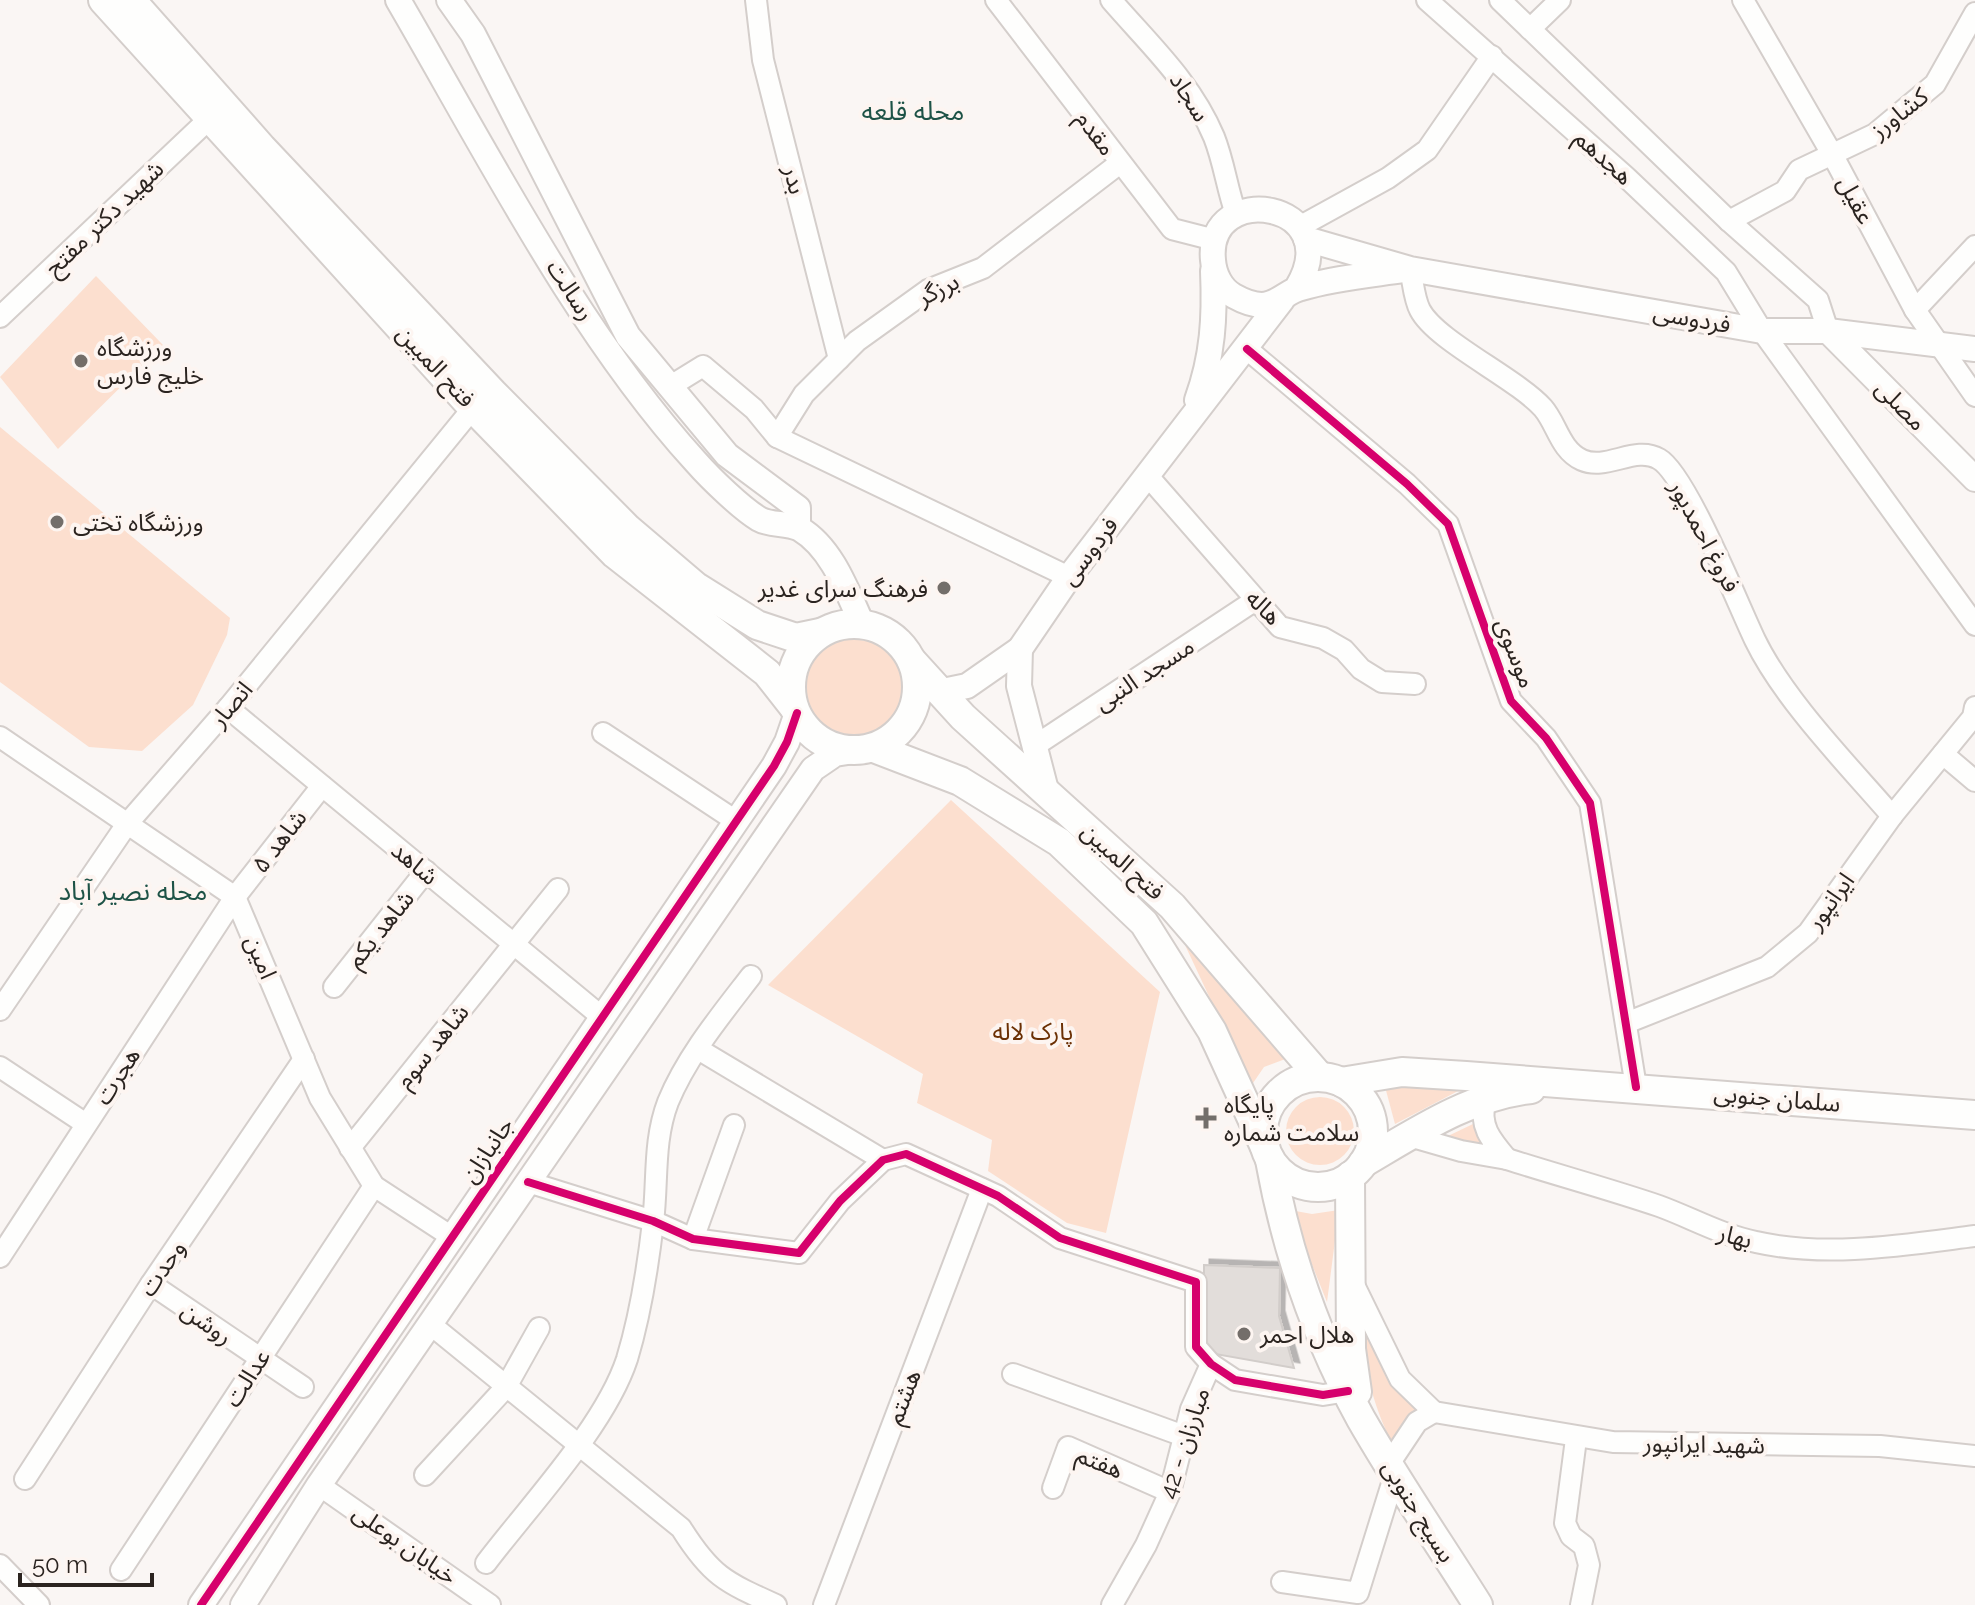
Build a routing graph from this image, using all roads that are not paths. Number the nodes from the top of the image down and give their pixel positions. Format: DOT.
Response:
graph roads {
  1 [pos="103,0"];
  2 [pos="131,0"];
  3 [pos="398,0"];
  4 [pos="449,0"];
  5 [pos="756,0"];
  6 [pos="996,0"];
  7 [pos="1111,0"];
  8 [pos="1427,0"];
  9 [pos="1500,0"];
  10 [pos="1560,0"];
  11 [pos="1743,0"];
  12 [pos="1975,13"];
  13 [pos="1530,29"];
  14 [pos="1492,56"];
  15 [pos="216,112"];
  16 [pos="1832,154"];
  17 [pos="1120,163"];
  18 [pos="1236,214"];
  19 [pos="1729,221"];
  20 [pos="1303,233"];
  21 [pos="1975,246"];
  22 [pos="1214,249"];
  23 [pos="1410,269"];
  24 [pos="1289,294"];
  25 [pos="1915,310"];
  26 [pos="0,317"];
  27 [pos="1762,331"];
  28 [pos="1828,331"];
  29 [pos="1940,344"];
  30 [pos="1247,349"];
  31 [pos="1975,349"];
  32 [pos="839,359"];
  33 [pos="669,387"];
  34 [pos="1975,396"];
  35 [pos="473,408"];
  36 [pos="1191,417"];
  37 [pos="777,437"];
  38 [pos="1147,475"];
  39 [pos="1975,479"];
  40 [pos="798,527"];
  41 [pos="1069,577"];
  42 [pos="1254,601"];
  43 [pos="862,624"];
  44 [pos="1975,625"];
  45 [pos="820,633"];
  46 [pos="1020,649"];
  47 [pos="912,661"];
  48 [pos="1415,684"];
  49 [pos="938,692"];
  50 [pos="1975,707"];
  51 [pos="228,708"];
  52 [pos="795,710"];
  53 [pos="603,733"];
  54 [pos="0,737"];
  55 [pos="1033,747"];
  56 [pos="864,750"];
  57 [pos="1943,754"];
  58 [pos="772,769"];
  59 [pos="1975,781"];
  60 [pos="322,786"];
  61 [pos="1046,790"];
  62 [pos="797,793"];
  63 [pos="1892,816"];
  64 [pos="736,821"];
  65 [pos="127,824"];
  66 [pos="426,871"];
  67 [pos="558,889"];
  68 [pos="235,897"];
  69 [pos="515,945"];
  70 [pos="751,976"];
  71 [pos="334,987"];
  72 [pos="0,1010"];
  73 [pos="602,1017"];
  74 [pos="1626,1023"];
  75 [pos="698,1049"];
  76 [pos="304,1059"];
  77 [pos="0,1067"];
  78 [pos="1330,1079"];
  79 [pos="1580,1083"];
  80 [pos="1636,1087"];
  81 [pos="1485,1100"];
  82 [pos="1975,1115"];
  83 [pos="86,1124"];
  84 [pos="734,1125"];
  85 [pos="1409,1136"];
  86 [pos="350,1148"];
  87 [pos="1267,1152"];
  88 [pos="1507,1159"];
  89 [pos="883,1160"];
  90 [pos="1357,1170"];
  91 [pos="528,1182"];
  92 [pos="374,1186"];
  93 [pos="982,1189"];
  94 [pos="653,1221"];
  95 [pos="1975,1236"];
  96 [pos="452,1237"];
  97 [pos="693,1239"];
  98 [pos="0,1257"];
  99 [pos="1352,1281"];
  100 [pos="151,1284"];
  101 [pos="430,1324"];
  102 [pos="539,1328"];
  103 [pos="260,1359"];
  104 [pos="1211,1364"];
  105 [pos="1013,1374"];
  106 [pos="303,1387"];
  107 [pos="506,1387"];
  108 [pos="1348,1391"];
  109 [pos="1434,1412"];
  110 [pos="1360,1417"];
  111 [pos="1184,1436"];
  112 [pos="1576,1439"];
  113 [pos="576,1446"];
  114 [pos="1975,1456"];
  115 [pos="1392,1469"];
  116 [pos="425,1475"];
  117 [pos="25,1479"];
  118 [pos="319,1485"];
  119 [pos="1053,1488"];
  120 [pos="1170,1492"];
  121 [pos="486,1563"];
  122 [pos="0,1565"];
  123 [pos="121,1570"];
  124 [pos="1282,1582"];
  125 [pos="39,1605"];
  126 [pos="201,1605"];
  127 [pos="243,1605"];
  128 [pos="490,1605"];
  129 [pos="776,1605"];
  130 [pos="824,1605"];
  131 [pos="1112,1605"];
  132 [pos="1478,1605"];
  133 [pos="1581,1605"];
  1 -- 15 [label="main road, فتح المبین"];
  2 -- 15 [label="main road, فتح المبین"];
  3 -- 40 [label="street, رسالت"];
  4 -- 33 [label="street, رسالت"];
  5 -- 32 [label="street, بدر"];
  6 -- 17 [label="street, مقدم"];
  7 -- 18 [label="street, سجاد"];
  8 -- 14 [label="street, هجدهم"];
  9 -- 13 [label="street"];
  10 -- 13 [label="street"];
  11 -- 16 [label="street, عقیل"];
  12 -- 16 [label="street, کشاورز"];
  13 -- 19 [label="street"];
  14 -- 20 [label="street"];
  14 -- 27 [label="street, هجدهم"];
  15 -- 26 [label="street, شهید دکتر مفتح"];
  15 -- 35 [label="main road, فتح المبین"];
  15 -- 45 [label="main road, فتح المبین"];
  16 -- 19 [label="street, کشاورز"];
  16 -- 25 [label="street, عقیل"];
  17 -- 22 [label="street, مقدم"];
  17 -- 32 [label="street, برزگر"];
  18 -- 20 [label="street"];
  18 -- 22 [label="street"];
  19 -- 28 [label="street"];
  20 -- 23 [label="street"];
  20 -- 24 [label="street"];
  21 -- 25 [label="street"];
  22 -- 24 [label="street"];
  22 -- 36 [label="street"];
  23 -- 24 [label="street"];
  23 -- 27 [label="street, فردوسی"];
  23 -- 63 [label="street, فروغ احمدپور"];
  24 -- 30 [label="street, فردوسی"];
  25 -- 29 [label="street, عقیل"];
  27 -- 28 [label="street, فردوسی"];
  27 -- 44 [label="street, هجدهم"];
  28 -- 29 [label="street, فردوسی"];
  28 -- 39 [label="street, مصلی"];
  29 -- 31 [label="street, فردوسی"];
  29 -- 34 [label="street, عقیل"];
  30 -- 36 [label="street, فردوسی"];
  30 -- 74 [label="street, موسوی"];
  32 -- 37 [label="street, برزگر"];
  33 -- 37 [label="street"];
  33 -- 40 [label="street, رسالت"];
  35 -- 51 [label="street, انصار"];
  35 -- 52 [label="main road, فتح المبین"];
  36 -- 38 [label="street, فردوسی"];
  37 -- 41 [label="street"];
  38 -- 41 [label="street, فردوسی"];
  38 -- 42 [label="street, هاله"];
  40 -- 43 [label="street, رسالت"];
  41 -- 46 [label="street, فردوسی"];
  42 -- 48 [label="street, هاله"];
  42 -- 55 [label="street, مسجد النبی"];
  43 -- 45 [label="main road"];
  43 -- 47 [label="main road"];
  45 -- 52 [label="main road"];
  46 -- 49 [label="street"];
  46 -- 55 [label="street"];
  47 -- 49 [label="main road, فتح المبین"];
  47 -- 56 [label="main road"];
  49 -- 61 [label="main road, فتح المبین"];
  50 -- 57 [label="street, ایرانپور"];
  51 -- 60 [label="street, شاهد"];
  51 -- 65 [label="street, انصار"];
  52 -- 56 [label="main road"];
  52 -- 58 [label="street, جانبازان"];
  53 -- 64 [label="street"];
  54 -- 65 [label="street"];
  55 -- 61 [label="street"];
  56 -- 62 [label="street"];
  56 -- 87 [label="main road, فتح المبین"];
  57 -- 59 [label="street"];
  57 -- 63 [label="street, ایرانپور"];
  58 -- 62 [label="street"];
  58 -- 64 [label="street, جانبازان"];
  60 -- 66 [label="street, شاهد"];
  60 -- 68 [label="street, شاهد ۵"];
  61 -- 78 [label="main road, فتح المبین"];
  62 -- 91 [label="street"];
  63 -- 74 [label="street, ایرانپور"];
  64 -- 73 [label="street, جانبازان"];
  65 -- 68 [label="street"];
  65 -- 72 [label="street, انصار"];
  66 -- 69 [label="street, شاهد"];
  66 -- 71 [label="street, شاهد یکم"];
  67 -- 69 [label="street, شاهد سوم"];
  68 -- 76 [label="street, امین"];
  68 -- 83 [label="street, هجرت"];
  69 -- 73 [label="street, شاهد"];
  69 -- 86 [label="street, شاهد سوم"];
  70 -- 75 [label="street"];
  73 -- 96 [label="street, جانبازان"];
  74 -- 80 [label="street, موسوی"];
  75 -- 89 [label="street"];
  75 -- 94 [label="street"];
  76 -- 86 [label="street, امین"];
  76 -- 100 [label="street, وحدت"];
  77 -- 83 [label="street"];
  78 -- 79 [label="main road"];
  78 -- 87 [label="main road"];
  78 -- 90 [label="main road"];
  79 -- 80 [label="main road, سلمان جنوبی"];
  79 -- 81 [label="main road"];
  80 -- 82 [label="main road, سلمان جنوبی"];
  81 -- 85 [label="main road"];
  81 -- 88 [label="street"];
  83 -- 98 [label="street, هجرت"];
  84 -- 97 [label="street"];
  85 -- 88 [label="street, بهار"];
  85 -- 90 [label="main road"];
  86 -- 92 [label="street, امین"];
  87 -- 90 [label="main road"];
  87 -- 108 [label="main road, بسیج جنوبی"];
  88 -- 95 [label="street, بهار"];
  89 -- 93 [label="street"];
  89 -- 97 [label="street"];
  90 -- 99 [label="main road"];
  91 -- 94 [label="street"];
  91 -- 101 [label="street"];
  92 -- 96 [label="street, امین"];
  92 -- 103 [label="street, عدالت"];
  93 -- 104 [label="street"];
  93 -- 130 [label="street, هشتم"];
  94 -- 97 [label="street"];
  94 -- 113 [label="street"];
  96 -- 126 [label="street, جانبازان"];
  99 -- 109 [label="street"];
  99 -- 110 [label="main road"];
  100 -- 103 [label="street, روشن"];
  100 -- 117 [label="street, وحدت"];
  101 -- 107 [label="street"];
  101 -- 118 [label="street"];
  102 -- 107 [label="street"];
  103 -- 106 [label="street, روشن"];
  103 -- 123 [label="street, عدالت"];
  104 -- 108 [label="street, مبارزان - 42"];
  104 -- 111 [label="street, مبارزان - 42"];
  105 -- 111 [label="street"];
  107 -- 113 [label="street"];
  107 -- 116 [label="street"];
  108 -- 110 [label="main road, بسیج جنوبی"];
  109 -- 112 [label="street, شهید ایرانپور"];
  109 -- 115 [label="street"];
  110 -- 115 [label="main road, بسیج جنوبی"];
  111 -- 120 [label="street, مبارزان - 42"];
  112 -- 114 [label="street, شهید ایرانپور"];
  112 -- 133 [label="street"];
  113 -- 121 [label="street"];
  113 -- 129 [label="street"];
  115 -- 124 [label="street"];
  115 -- 132 [label="main road, بسیج جنوبی"];
  118 -- 127 [label="street"];
  118 -- 128 [label="street, خیابان بوعلی"];
  119 -- 120 [label="street, هفتم"];
  120 -- 131 [label="street, مبارزان - 42"];
  122 -- 125 [label="street"];
}
